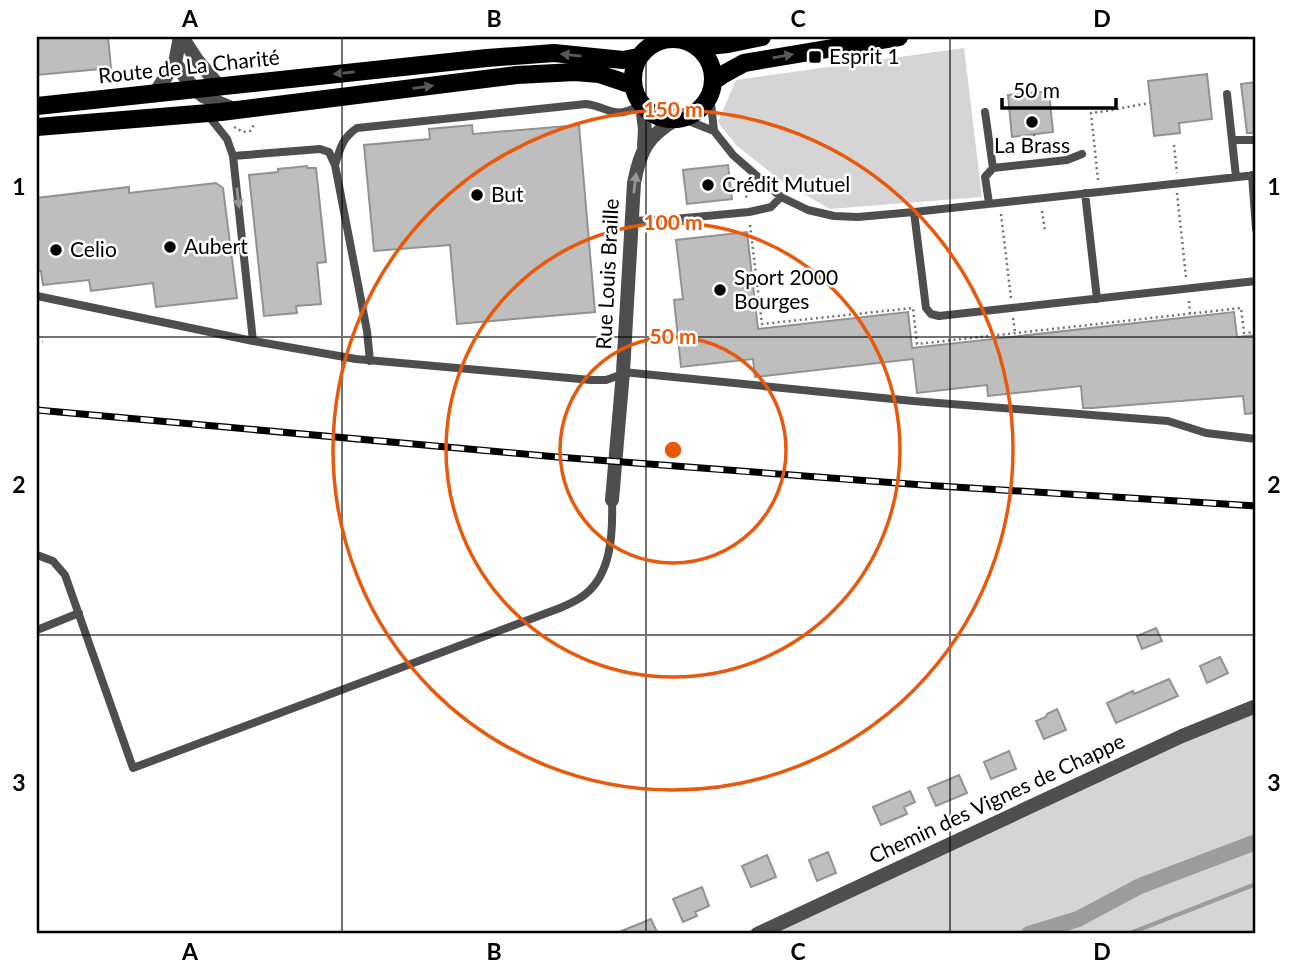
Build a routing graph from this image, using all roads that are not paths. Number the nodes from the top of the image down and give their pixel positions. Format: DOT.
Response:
graph roads {
  1 [pos="181,37"];
  2 [pos="762,37"];
  3 [pos="899,37"];
  4 [pos="659,38"];
  5 [pos="689,41"];
  6 [pos="638,57"];
  7 [pos="175,64"];
  8 [pos="632,85"];
  9 [pos="712,88"];
  10 [pos="206,90"];
  11 [pos="155,93"];
  12 [pos="1227,94"];
  13 [pos="642,105"];
  14 [pos="37,106"];
  15 [pos="237,111"];
  16 [pos="985,112"];
  17 [pos="206,114"];
  18 [pos="37,119"];
  19 [pos="679,119"];
  20 [pos="37,127"];
  21 [pos="714,131"];
  22 [pos="1232,140"];
  23 [pos="1256,140"];
  24 [pos="644,146"];
  25 [pos="1082,154"];
  26 [pos="233,156"];
  27 [pos="335,165"];
  28 [pos="993,168"];
  29 [pos="1254,175"];
  30 [pos="1236,177"];
  31 [pos="1085,193"];
  32 [pos="781,197"];
  33 [pos="989,203"];
  34 [pos="914,212"];
  35 [pos="633,221"];
  36 [pos="1256,229"];
  37 [pos="1256,281"];
  38 [pos="37,296"];
  39 [pos="1097,299"];
  40 [pos="253,341"];
  41 [pos="370,361"];
  42 [pos="623,373"];
  43 [pos="1256,439"];
  44 [pos="612,500"];
  45 [pos="37,555"];
  46 [pos="79,613"];
  47 [pos="37,630"];
  48 [pos="1256,706"];
  49 [pos="757,934"];
  1 -- 7 [label="street"];
  1 -- 10 [label="street"];
  2 -- 5 [label="main road"];
  9 -- 3 [label="main road, one-way"];
  4 -- 5 [label="main road"];
  4 -- 6 [label="main road"];
  5 -- 9 [label="main road"];
  6 -- 8 [label="main road"];
  6 -- 10 [label="main road, Route de La Charité, one-way"];
  7 -- 10 [label="street"];
  7 -- 11 [label="street"];
  8 -- 13 [label="main road"];
  15 -- 8 [label="main road, one-way"];
  9 -- 19 [label="main road"];
  9 -- 21 [label="lane"];
  10 -- 11 [label="main road, Route de La Charité"];
  10 -- 15 [label="street"];
  10 -- 18 [label="main road"];
  11 -- 14 [label="main road, Route de La Charité"];
  12 -- 22 [label="lane"];
  13 -- 19 [label="main road"];
  13 -- 24 [label="street, Rue Louis Braille"];
  13 -- 27 [label="lane"];
  15 -- 17 [label="main road"];
  16 -- 28 [label="lane"];
  17 -- 20 [label="main road"];
  17 -- 26 [label="lane"];
  19 -- 21 [label="lane"];
  19 -- 24 [label="street"];
  21 -- 32 [label="lane"];
  22 -- 23 [label="lane"];
  22 -- 30 [label="lane"];
  35 -- 24 [label="street, Rue Louis Braille, one-way"];
  25 -- 28 [label="lane"];
  26 -- 27 [label="lane"];
  26 -- 40 [label="lane, one-way"];
  27 -- 41 [label="lane"];
  28 -- 33 [label="lane"];
  29 -- 30 [label="lane"];
  29 -- 36 [label="lane"];
  30 -- 31 [label="lane"];
  31 -- 33 [label="lane"];
  31 -- 39 [label="lane"];
  32 -- 34 [label="lane"];
  32 -- 35 [label="lane"];
  33 -- 34 [label="lane"];
  34 -- 39 [label="lane"];
  35 -- 42 [label="street, Rue Louis Braille"];
  37 -- 39 [label="lane"];
  38 -- 40 [label="lane"];
  40 -- 41 [label="lane"];
  41 -- 42 [label="lane"];
  42 -- 43 [label="lane"];
  42 -- 44 [label="street, Rue Louis Braille"];
  44 -- 46 [label="lane"];
  45 -- 46 [label="lane"];
  46 -- 47 [label="lane"];
  48 -- 49 [label="street, Chemin des Vignes de Chappe"];
}
